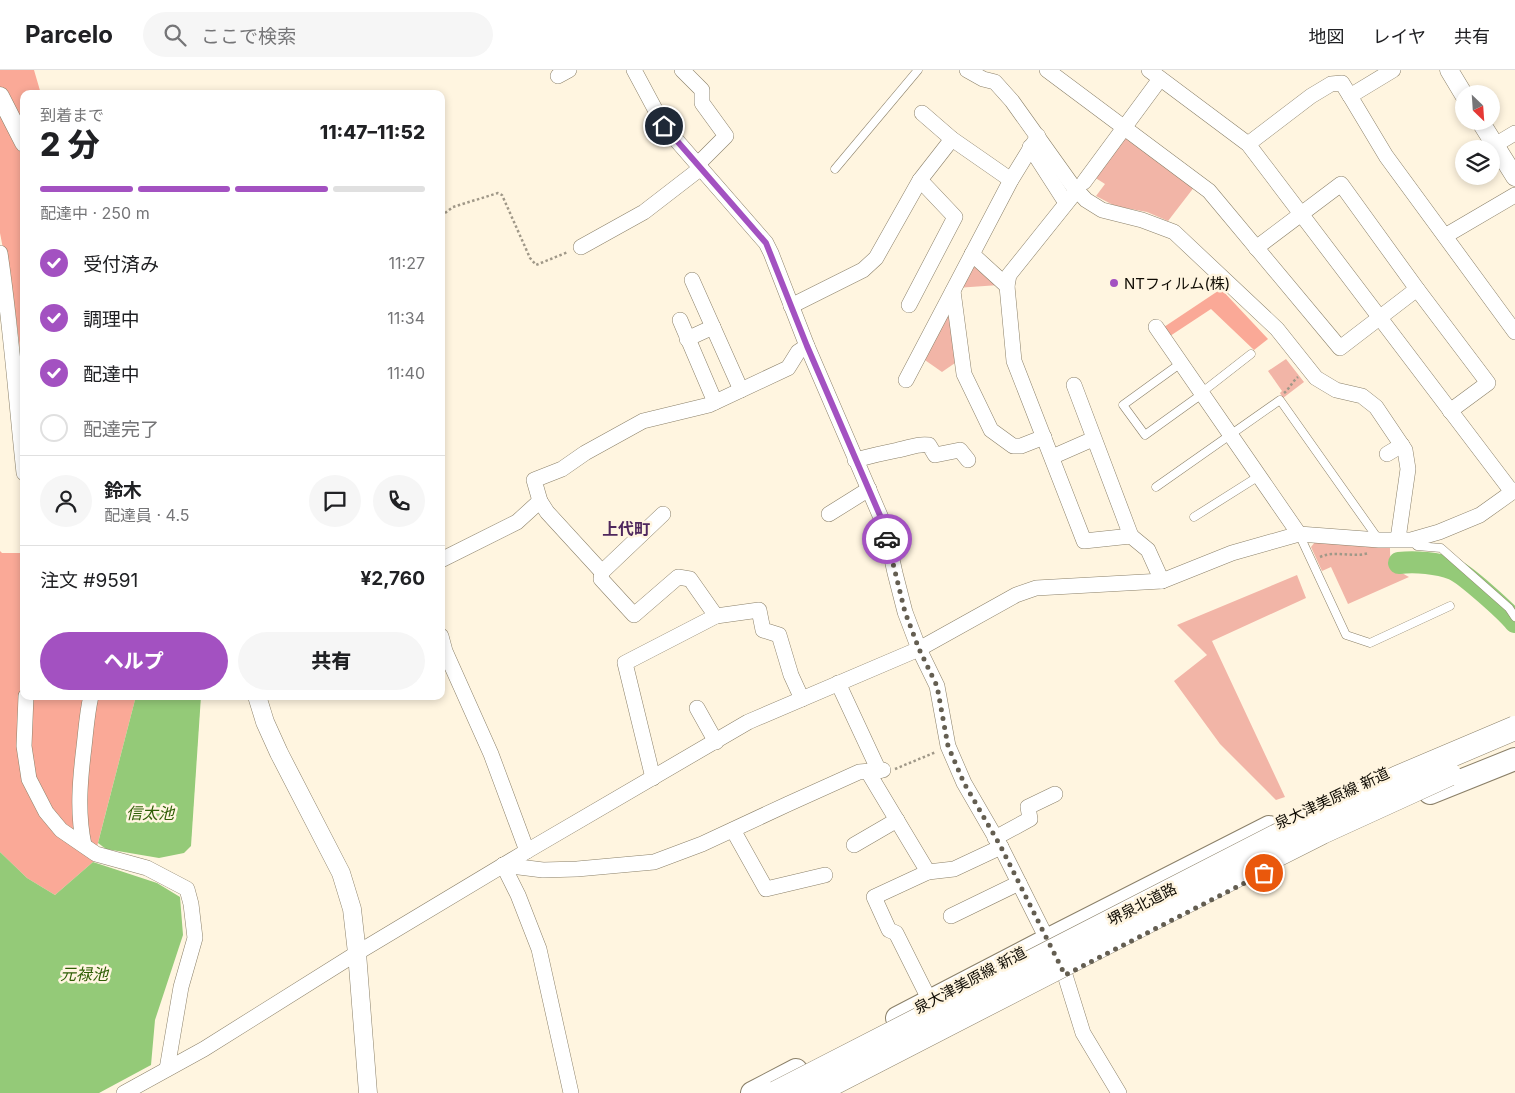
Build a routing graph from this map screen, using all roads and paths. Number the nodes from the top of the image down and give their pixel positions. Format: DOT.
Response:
graph roads {
  1 [pos="682,70"];
  2 [pos="918,70"];
  3 [pos="967,70"];
  4 [pos="1046,70"];
  5 [pos="1393,70"];
  6 [pos="1448,70"];
  7 [pos="636,71"];
  8 [pos="1154,74"];
  9 [pos="1458,85"];
  10 [pos="0,96"];
  11 [pos="1350,96"];
  12 [pos="922,113"];
  13 [pos="1125,129"];
  14 [pos="1515,133"];
  15 [pos="20,135"];
  16 [pos="952,139"];
  17 [pos="1034,142"];
  18 [pos="1500,142"];
  19 [pos="1248,144"];
  20 [pos="1500,153"];
  21 [pos="699,166"];
  22 [pos="835,169"];
  23 [pos="1515,177"];
  24 [pos="920,180"];
  25 [pos="1011,180"];
  26 [pos="1080,186"];
  27 [pos="1515,195"];
  28 [pos="1066,203"];
  29 [pos="445,213"];
  30 [pos="1301,213"];
  31 [pos="1445,236"];
  32 [pos="582,247"];
  33 [pos="1256,248"];
  34 [pos="0,253"];
  35 [pos="972,254"];
  36 [pos="692,280"];
  37 [pos="1007,286"];
  38 [pos="1416,289"];
  39 [pos="952,291"];
  40 [pos="910,305"];
  41 [pos="791,306"];
  42 [pos="1379,318"];
  43 [pos="680,320"];
  44 [pos="713,327"];
  45 [pos="1156,327"];
  46 [pos="1515,332"];
  47 [pos="688,338"];
  48 [pos="807,346"];
  49 [pos="1251,354"];
  50 [pos="1181,363"];
  51 [pos="1301,375"];
  52 [pos="906,380"];
  53 [pos="1292,381"];
  54 [pos="1074,385"];
  55 [pos="741,390"];
  56 [pos="1201,393"];
  57 [pos="715,402"];
  58 [pos="1450,411"];
  59 [pos="20,434"];
  60 [pos="1230,434"];
  61 [pos="1044,437"];
  62 [pos="1093,439"];
  63 [pos="1402,445"];
  64 [pos="1387,454"];
  65 [pos="1052,457"];
  66 [pos="855,460"];
  67 [pos="968,460"];
  68 [pos="1258,476"];
  69 [pos="1156,487"];
  70 [pos="869,489"];
  71 [pos="1514,491"];
  72 [pos="540,501"];
  73 [pos="663,514"];
  74 [pos="829,514"];
  75 [pos="1194,517"];
  76 [pos="1299,534"];
  77 [pos="1131,536"];
  78 [pos="1379,540"];
  79 [pos="1404,540"];
  80 [pos="1360,556"];
  81 [pos="445,558"];
  82 [pos="1317,559"];
  83 [pos="602,572"];
  84 [pos="1162,581"];
  85 [pos="1450,606"];
  86 [pos="716,616"];
  87 [pos="1515,617"];
  88 [pos="919,649"];
  89 [pos="445,651"];
  90 [pos="838,683"];
  91 [pos="802,699"];
  92 [pos="26,700"];
  93 [pos="90,700"];
  94 [pos="258,700"];
  95 [pos="697,708"];
  96 [pos="1515,717"];
  97 [pos="1515,728"];
  98 [pos="716,742"];
  99 [pos="948,746"];
  100 [pos="1515,746"];
  101 [pos="1515,759"];
  102 [pos="877,771"];
  103 [pos="653,778"];
  104 [pos="1055,794"];
  105 [pos="897,820"];
  106 [pos="733,830"];
  107 [pos="998,842"];
  108 [pos="84,845"];
  109 [pos="854,845"];
  110 [pos="527,851"];
  111 [pos="502,866"];
  112 [pos="928,872"];
  113 [pos="825,875"];
  114 [pos="1019,883"];
  115 [pos="951,916"];
  116 [pos="1047,940"];
  117 [pos="358,953"];
  118 [pos="1065,975"];
  119 [pos="930,1001"];
  120 [pos="167,1069"];
  121 [pos="124,1093"];
  122 [pos="368,1093"];
  123 [pos="571,1093"];
  124 [pos="752,1093"];
  125 [pos="776,1093"];
  126 [pos="814,1093"];
  127 [pos="838,1093"];
  128 [pos="1119,1093"];
  1 -- 21 [label="street"];
  2 -- 22 [label="lane"];
  3 -- 17 [label="street"];
  4 -- 13 [label="street"];
  5 -- 11 [label="street"];
  6 -- 9 [label="street"];
  7 -- 21 [label="street"];
  8 -- 13 [label="street"];
  8 -- 19 [label="street"];
  10 -- 15 [label="street"];
  11 -- 19 [label="street"];
  11 -- 31 [label="street"];
  12 -- 16 [label="street"];
  13 -- 26 [label="street"];
  13 -- 33 [label="street"];
  14 -- 18 [label="street"];
  16 -- 24 [label="street"];
  16 -- 25 [label="street"];
  17 -- 25 [label="street"];
  17 -- 26 [label="street"];
  17 -- 28 [label="street"];
  19 -- 30 [label="street"];
  20 -- 23 [label="street"];
  21 -- 32 [label="street"];
  21 -- 41 [label="street"];
  24 -- 40 [label="street"];
  24 -- 41 [label="street"];
  25 -- 35 [label="street"];
  26 -- 28 [label="street"];
  26 -- 63 [label="street"];
  27 -- 31 [label="street"];
  28 -- 37 [label="street"];
  29 -- 32 [label="path"];
  30 -- 33 [label="street"];
  30 -- 38 [label="street"];
  30 -- 42 [label="street"];
  31 -- 46 [label="street"];
  33 -- 42 [label="street"];
  34 -- 59 [label="street"];
  35 -- 37 [label="street"];
  35 -- 39 [label="street"];
  36 -- 44 [label="street"];
  37 -- 61 [label="street"];
  38 -- 42 [label="street"];
  38 -- 58 [label="street"];
  39 -- 52 [label="street"];
  39 -- 61 [label="street"];
  41 -- 48 [label="street"];
  42 -- 58 [label="street"];
  43 -- 47 [label="street"];
  44 -- 47 [label="street"];
  44 -- 55 [label="street"];
  45 -- 50 [label="street"];
  47 -- 57 [label="street"];
  48 -- 55 [label="street"];
  48 -- 66 [label="street"];
  49 -- 56 [label="lane"];
  50 -- 56 [label="street"];
  50 -- 56 [label="lane"];
  51 -- 53 [label="path"];
  54 -- 62 [label="street"];
  55 -- 57 [label="street"];
  56 -- 60 [label="street"];
  57 -- 72 [label="street"];
  58 -- 71 [label="street"];
  60 -- 68 [label="street"];
  60 -- 69 [label="lane"];
  60 -- 78 [label="lane"];
  61 -- 65 [label="street"];
  62 -- 65 [label="street"];
  62 -- 77 [label="street"];
  63 -- 64 [label="street"];
  63 -- 79 [label="street"];
  65 -- 77 [label="street"];
  66 -- 67 [label="street"];
  66 -- 70 [label="street"];
  68 -- 75 [label="lane"];
  68 -- 76 [label="street"];
  70 -- 74 [label="street"];
  70 -- 88 [label="street"];
  71 -- 79 [label="street"];
  72 -- 81 [label="street"];
  72 -- 83 [label="street"];
  73 -- 83 [label="street"];
  76 -- 78 [label="street"];
  76 -- 84 [label="street"];
  76 -- 85 [label="lane"];
  77 -- 84 [label="street"];
  78 -- 79 [label="street"];
  79 -- 87 [label="lane"];
  80 -- 82 [label="path"];
  83 -- 86 [label="street"];
  84 -- 88 [label="street"];
  86 -- 91 [label="street"];
  86 -- 103 [label="street"];
  88 -- 90 [label="street"];
  88 -- 99 [label="street"];
  89 -- 110 [label="street"];
  90 -- 91 [label="street"];
  90 -- 102 [label="street"];
  91 -- 98 [label="street"];
  92 -- 108 [label="street"];
  93 -- 108 [label="street"];
  94 -- 117 [label="street"];
  95 -- 98 [label="street"];
  96 -- 116 [label="main road, 泉大津美原線 新道"];
  97 -- 125 [label="highway, 堺泉北道路, bridge"];
  98 -- 103 [label="street"];
  99 -- 102 [label="path"];
  99 -- 107 [label="street"];
  100 -- 126 [label="highway, 堺泉北道路, bridge"];
  101 -- 118 [label="main road"];
  102 -- 105 [label="street"];
  102 -- 106 [label="street"];
  103 -- 110 [label="street"];
  104 -- 107 [label="street"];
  105 -- 109 [label="street"];
  105 -- 112 [label="street"];
  106 -- 111 [label="street"];
  106 -- 113 [label="street"];
  107 -- 112 [label="street"];
  107 -- 114 [label="street"];
  108 -- 120 [label="street"];
  110 -- 111 [label="street"];
  111 -- 117 [label="street"];
  111 -- 123 [label="street"];
  112 -- 119 [label="street"];
  114 -- 115 [label="street"];
  114 -- 116 [label="street"];
  116 -- 118 [label="street"];
  116 -- 119 [label="main road, 泉大津美原線 新道"];
  117 -- 120 [label="street"];
  117 -- 122 [label="street"];
  118 -- 127 [label="main road"];
  118 -- 128 [label="street"];
  119 -- 124 [label="main road, 泉大津美原線 新道"];
  120 -- 121 [label="street"];
}
